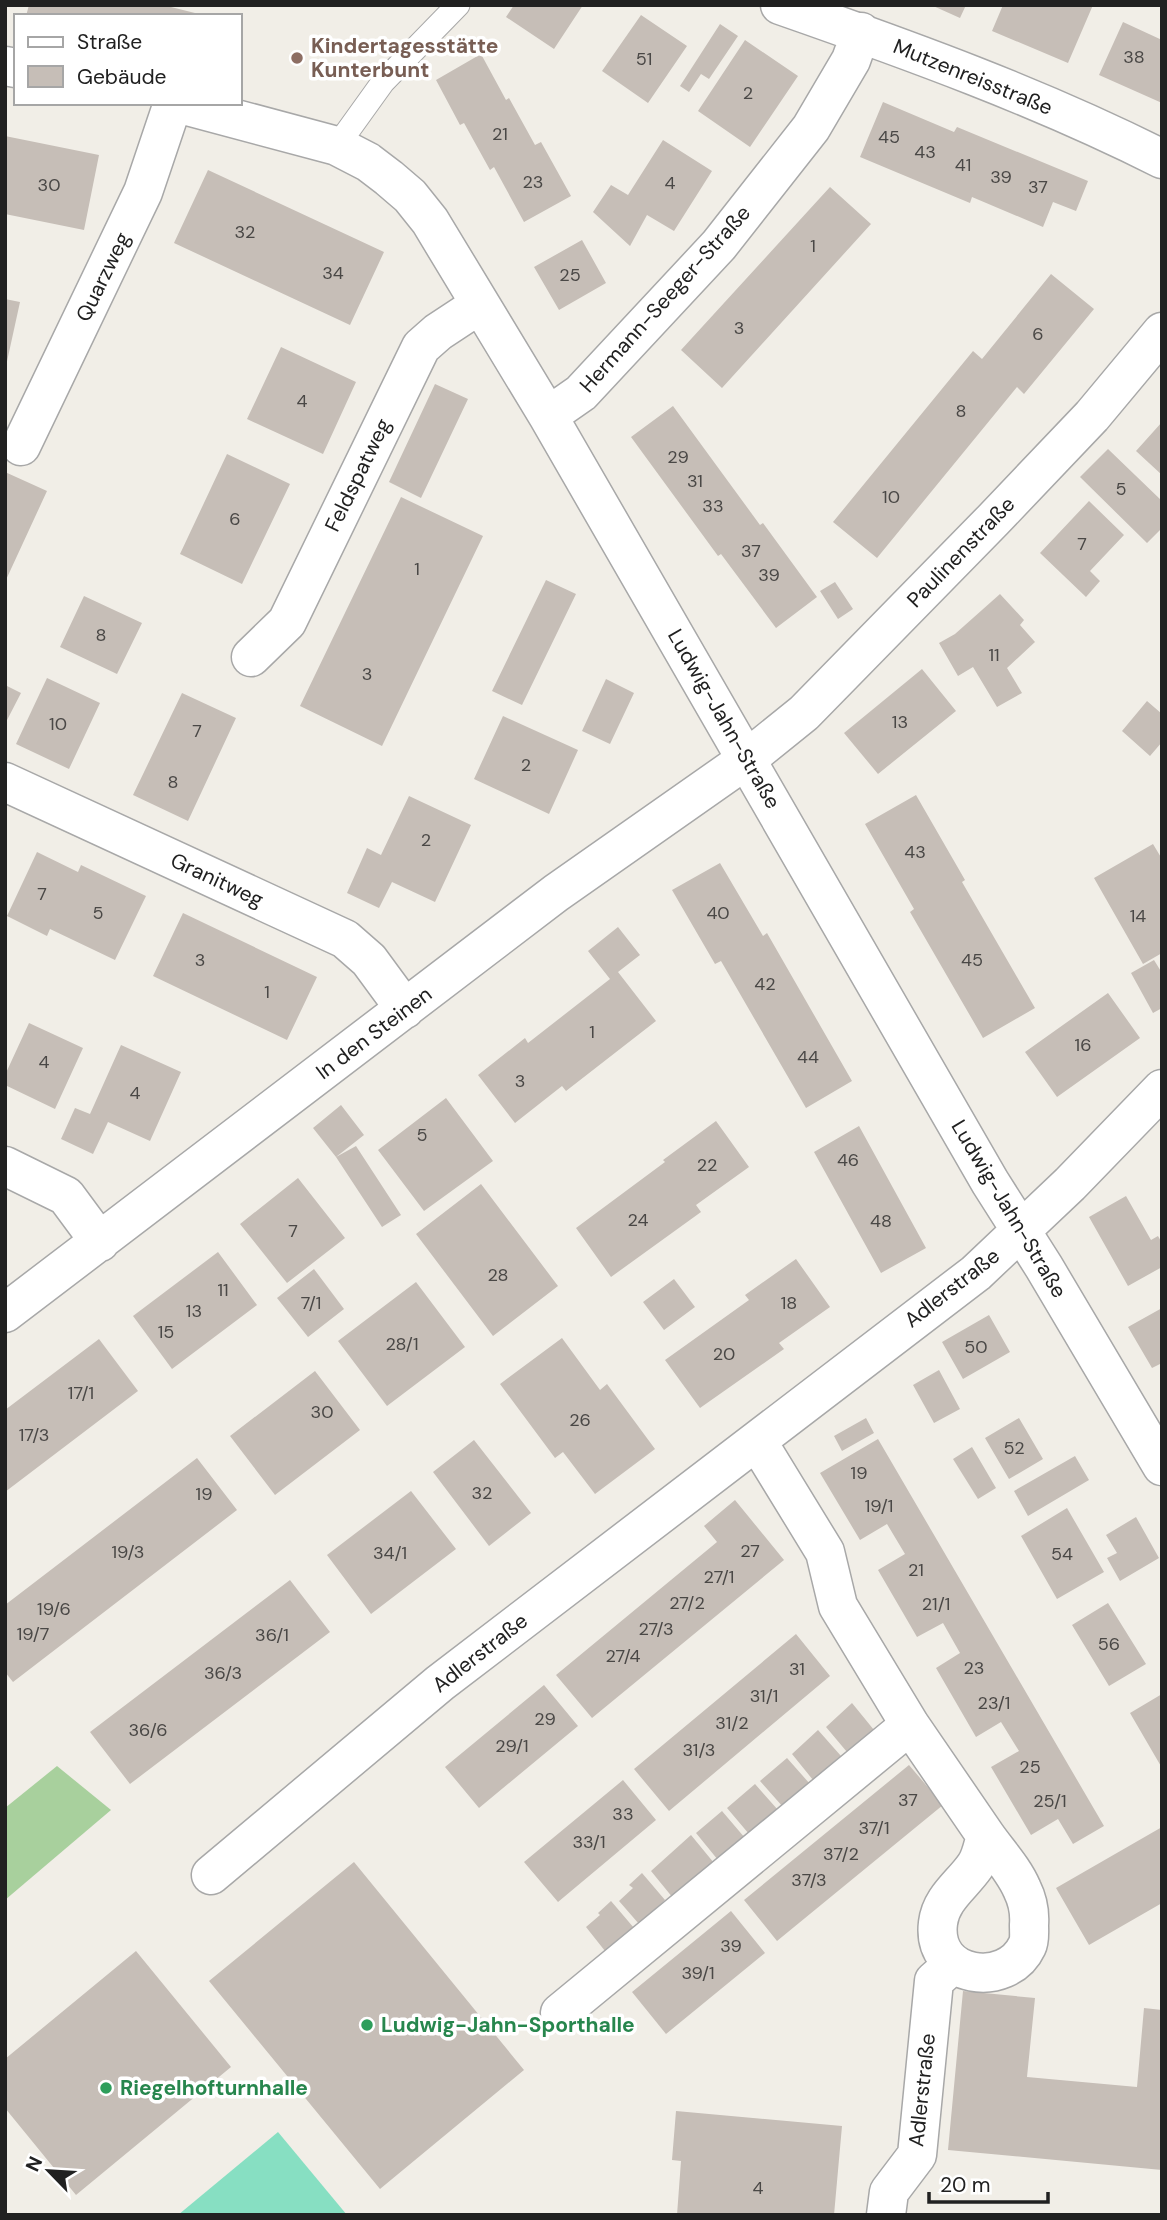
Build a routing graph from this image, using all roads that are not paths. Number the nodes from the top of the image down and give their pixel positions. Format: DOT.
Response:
graph roads {
  1 [pos="458,5"];
  2 [pos="780,5"];
  3 [pos="861,32"];
  4 [pos="174,105"];
  5 [pos="183,105"];
  6 [pos="337,146"];
  7 [pos="1162,159"];
  8 [pos="479,305"];
  9 [pos="1162,332"];
  10 [pos="548,416"];
  11 [pos="21,446"];
  12 [pos="251,657"];
  13 [pos="747,759"];
  14 [pos="5,782"];
  15 [pos="405,1009"];
  16 [pos="1162,1089"];
  17 [pos="5,1166"];
  18 [pos="1022,1231"];
  19 [pos="100,1242"];
  20 [pos="5,1313"];
  21 [pos="757,1441"];
  22 [pos="1162,1466"];
  23 [pos="910,1725"];
  24 [pos="986,1836"];
  25 [pos="211,1875"];
  26 [pos="952,1965"];
  27 [pos="560,2013"];
  28 [pos="886,2215"];
  1 -- 6 [label="lane"];
  2 -- 3 [label="street, Mutzenreisstraße"];
  3 -- 7 [label="street, Mutzenreisstraße"];
  3 -- 10 [label="street, Hermann-Seeger-Straße"];
  4 -- 11 [label="street, Quarzweg"];
  5 -- 6 [label="street, Ludwig-Jahn-Straße"];
  6 -- 8 [label="street, Ludwig-Jahn-Straße"];
  8 -- 10 [label="street, Ludwig-Jahn-Straße"];
  8 -- 12 [label="street, Feldspatweg"];
  9 -- 13 [label="street, Paulinenstraße"];
  10 -- 13 [label="street, Ludwig-Jahn-Straße"];
  13 -- 15 [label="street, In den Steinen"];
  13 -- 18 [label="street, Ludwig-Jahn-Straße"];
  14 -- 15 [label="street, Granitweg"];
  15 -- 19 [label="street, In den Steinen"];
  16 -- 18 [label="street, Adlerstraße"];
  17 -- 19 [label="street"];
  18 -- 21 [label="street, Adlerstraße"];
  18 -- 22 [label="street, Ludwig-Jahn-Straße"];
  19 -- 20 [label="street, In den Steinen"];
  21 -- 23 [label="street"];
  21 -- 25 [label="street, Adlerstraße"];
  23 -- 24 [label="street"];
  23 -- 27 [label="street"];
  24 -- 26 [label="street"];
  24 -- 26 [label="street"];
  26 -- 28 [label="street, Adlerstraße"];
}
